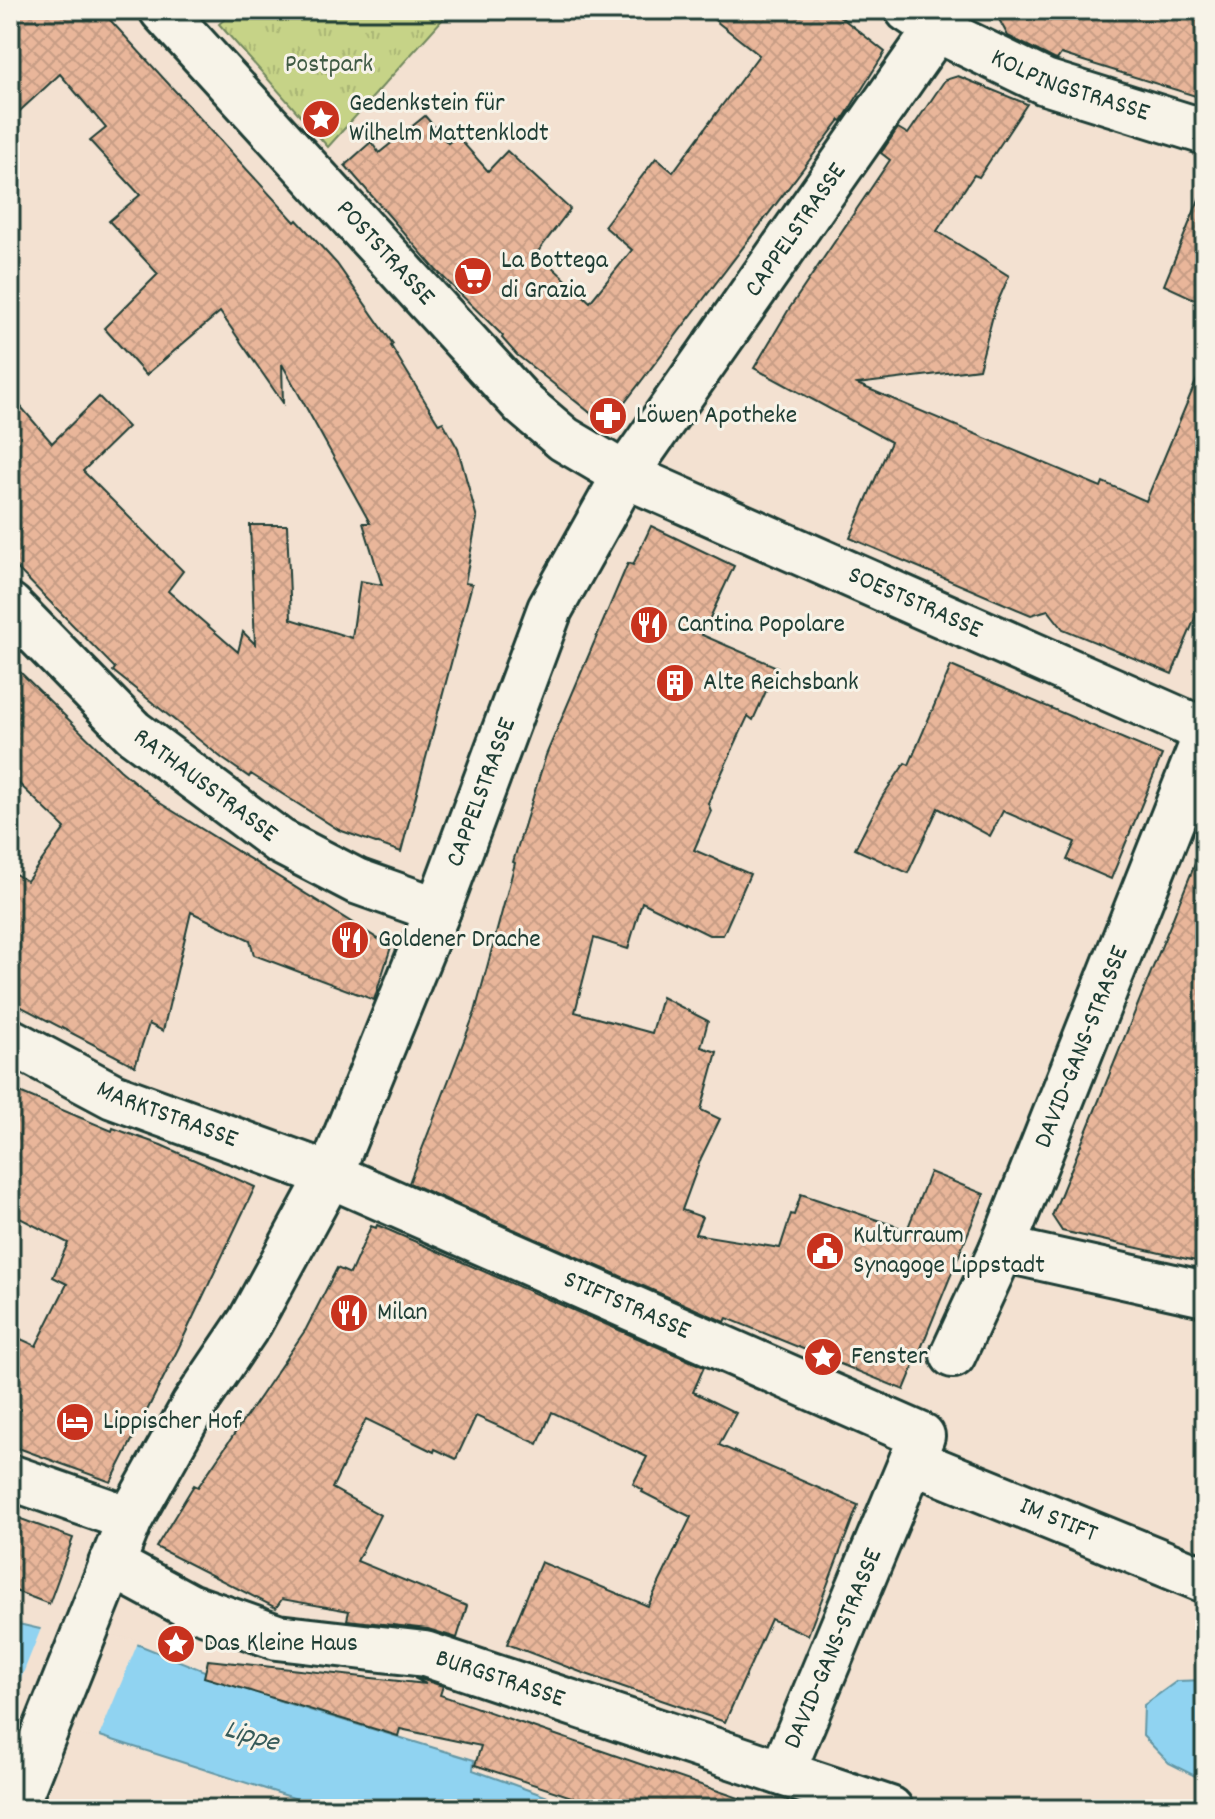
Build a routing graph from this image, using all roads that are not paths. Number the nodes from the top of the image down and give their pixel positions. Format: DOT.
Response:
graph roads {
  1 [pos="162,10"];
  2 [pos="932,17"];
  3 [pos="1205,132"];
  4 [pos="625,475"];
  5 [pos="10,606"];
  6 [pos="1205,734"];
  7 [pos="438,910"];
  8 [pos="10,1041"];
  9 [pos="330,1175"];
  10 [pos="1002,1249"];
  11 [pos="1205,1294"];
  12 [pos="953,1355"];
  13 [pos="917,1449"];
  14 [pos="10,1477"];
  15 [pos="130,1519"];
  16 [pos="111,1564"];
  17 [pos="1205,1580"];
  18 [pos="782,1773"];
  19 [pos="14,1809"];
  20 [pos="890,1809"];
  1 -- 4 [label="street, POSTSTRASSE"];
  2 -- 3 [label="street, KOLPINGSTRASSE"];
  2 -- 4 [label="street, CAPPELSTRASSE"];
  4 -- 6 [label="street, SOESTSTRASSE"];
  4 -- 7 [label="street, CAPPELSTRASSE"];
  5 -- 7 [label="street, RATHAUSSTRASSE"];
  6 -- 10 [label="street, DAVID-GANS-STRASSE"];
  7 -- 9 [label="street, CAPPELSTRASSE"];
  8 -- 9 [label="street, MARKTSTRASSE"];
  9 -- 13 [label="street, STIFTSTRASSE"];
  9 -- 15 [label="street, CAPPELSTRASSE"];
  10 -- 11 [label="street"];
  10 -- 12 [label="street, DAVID-GANS-STRASSE"];
  13 -- 17 [label="street, IM STIFT"];
  13 -- 18 [label="street, DAVID-GANS-STRASSE"];
  14 -- 15 [label="street"];
  15 -- 16 [label="street, CAPPELSTRASSE"];
  16 -- 18 [label="street, BURGSTRASSE"];
  16 -- 19 [label="street, CAPPELSTRASSE"];
  18 -- 20 [label="street, BURGSTRASSE"];
}
